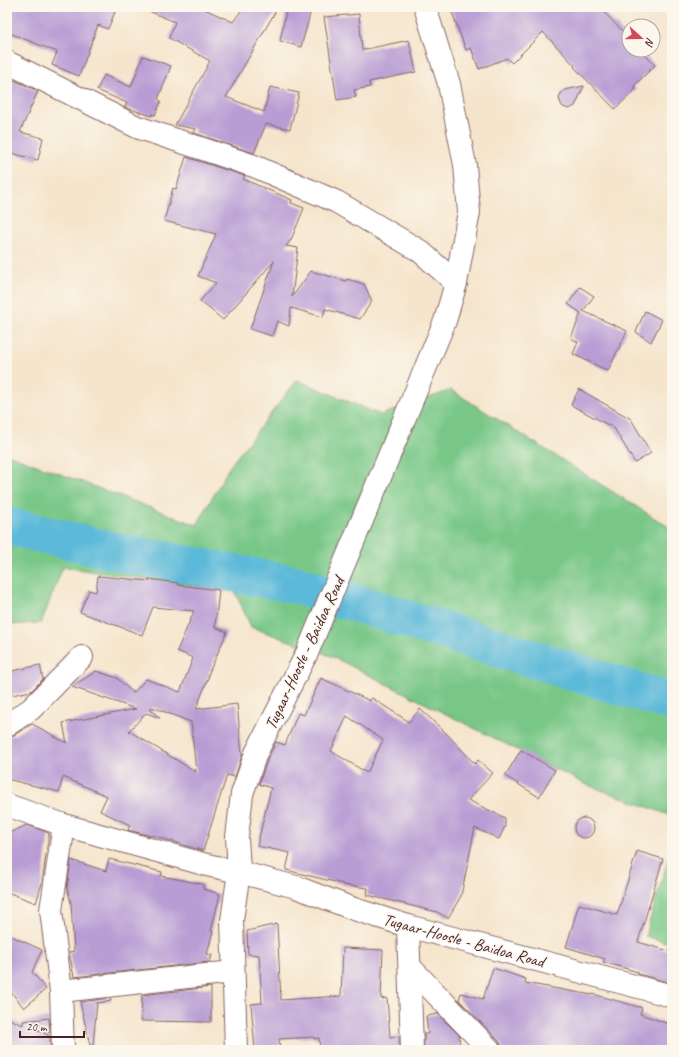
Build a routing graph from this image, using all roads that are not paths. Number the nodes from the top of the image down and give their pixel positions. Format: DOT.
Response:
graph roads {
  1 [pos="425,7"];
  2 [pos="7,62"];
  3 [pos="456,283"];
  4 [pos="82,657"];
  5 [pos="7,725"];
  6 [pos="7,805"];
  7 [pos="64,825"];
  8 [pos="239,872"];
  9 [pos="408,926"];
  10 [pos="410,967"];
  11 [pos="233,972"];
  12 [pos="61,991"];
  13 [pos="672,996"];
  14 [pos="62,1050"];
  15 [pos="236,1050"];
  16 [pos="412,1050"];
  17 [pos="490,1050"];
  1 -- 3 [label="street, Tugaar-Hoosle - Baidoa Road"];
  2 -- 3 [label="street"];
  3 -- 8 [label="street, Tugaar-Hoosle - Baidoa Road"];
  4 -- 5 [label="street"];
  6 -- 7 [label="street"];
  7 -- 8 [label="street"];
  7 -- 12 [label="street"];
  8 -- 9 [label="street, Tugaar-Hoosle - Baidoa Road"];
  8 -- 11 [label="street"];
  9 -- 10 [label="street"];
  9 -- 13 [label="street, Tugaar-Hoosle - Baidoa Road"];
  10 -- 16 [label="street"];
  10 -- 17 [label="street"];
  11 -- 12 [label="street"];
  11 -- 15 [label="street"];
  12 -- 14 [label="street"];
}
